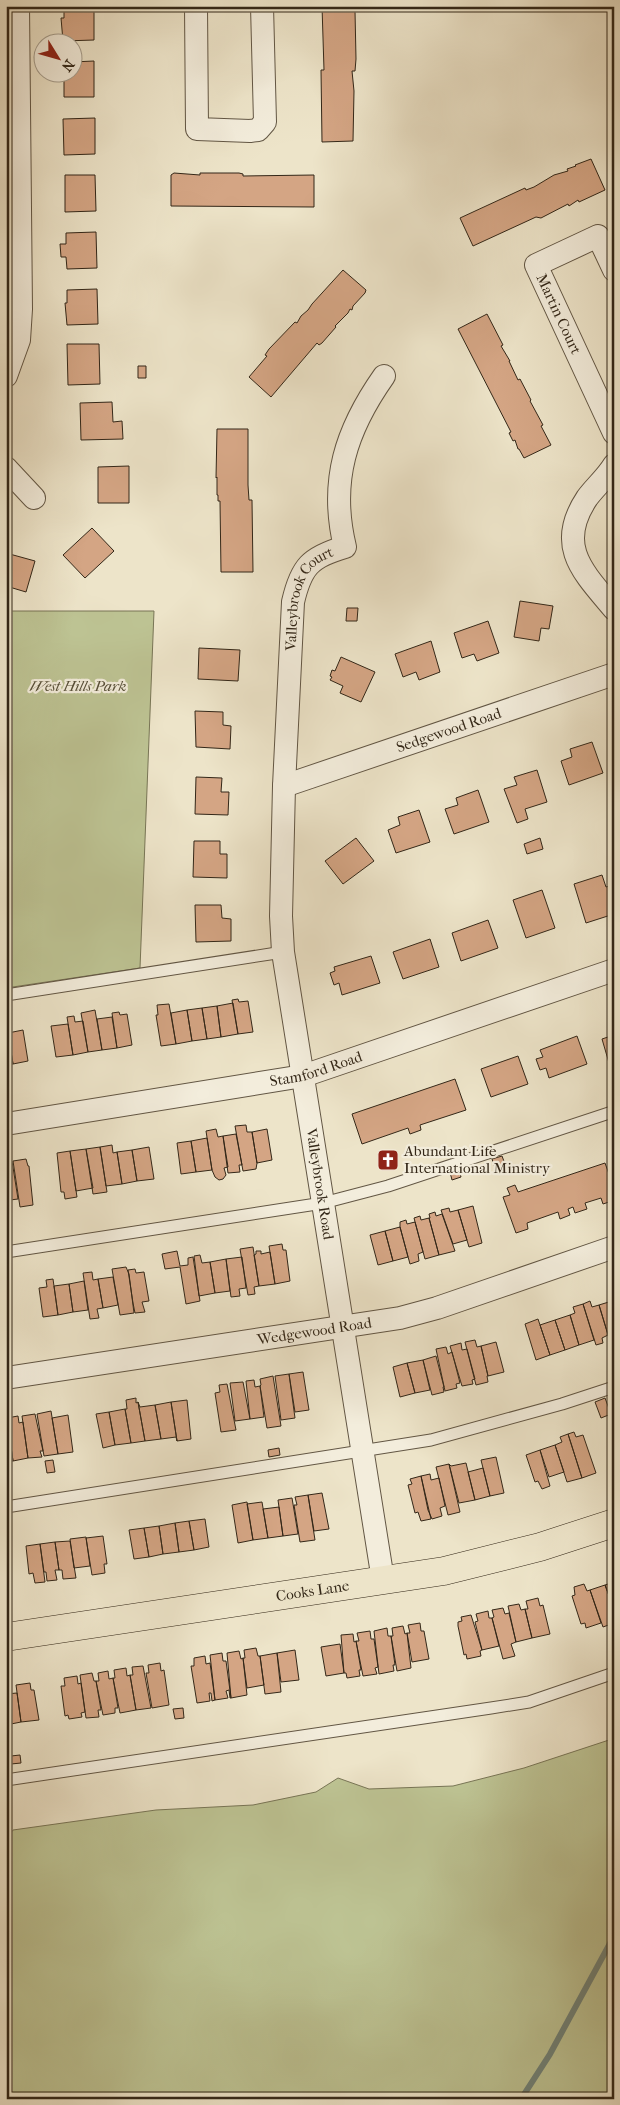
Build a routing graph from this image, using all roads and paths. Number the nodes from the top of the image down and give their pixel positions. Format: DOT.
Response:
graph roads {
  1 [pos="18,6"];
  2 [pos="196,6"];
  3 [pos="262,6"];
  4 [pos="614,270"];
  5 [pos="6,376"];
  6 [pos="384,376"];
  7 [pos="614,433"];
  8 [pos="614,466"];
  9 [pos="6,468"];
  10 [pos="34,498"];
  11 [pos="614,610"];
  12 [pos="614,674"];
  13 [pos="284,786"];
  14 [pos="283,952"];
  15 [pos="614,970"];
  16 [pos="6,995"];
  17 [pos="303,1076"];
  18 [pos="614,1117"];
  19 [pos="6,1124"];
  20 [pos="323,1203"];
  21 [pos="614,1247"];
  22 [pos="6,1252"];
  23 [pos="342,1326"];
  24 [pos="6,1378"];
  25 [pos="614,1387"];
  26 [pos="362,1452"];
  27 [pos="6,1507"];
  28 [pos="614,1523"];
  29 [pos="382,1580"];
  30 [pos="6,1637"];
  31 [pos="614,1673"];
  32 [pos="6,1780"];
  1 -- 5 [label="street"];
  2 -- 3 [label="street"];
  4 -- 7 [label="street, Martin Court"];
  6 -- 13 [label="street, Valleybrook Court"];
  8 -- 11 [label="street"];
  9 -- 10 [label="street"];
  12 -- 13 [label="street, Sedgewood Road"];
  13 -- 14 [label="street, Valleybrook Road"];
  14 -- 16 [label="lane"];
  14 -- 17 [label="street, Valleybrook Road"];
  15 -- 17 [label="street, Stamford Road"];
  17 -- 19 [label="street, Stamford Road"];
  17 -- 20 [label="street, Valleybrook Road"];
  18 -- 20 [label="lane"];
  20 -- 22 [label="lane"];
  20 -- 23 [label="street, Valleybrook Road"];
  21 -- 23 [label="street, Wedgewood Road"];
  23 -- 24 [label="street, Wedgewood Road"];
  23 -- 26 [label="street, Valleybrook Road"];
  25 -- 26 [label="lane"];
  26 -- 27 [label="lane"];
  26 -- 29 [label="street, Valleybrook Road"];
  28 -- 29 [label="main road, Cooks Lane"];
  29 -- 30 [label="main road, Cooks Lane"];
  31 -- 32 [label="lane"];
}
